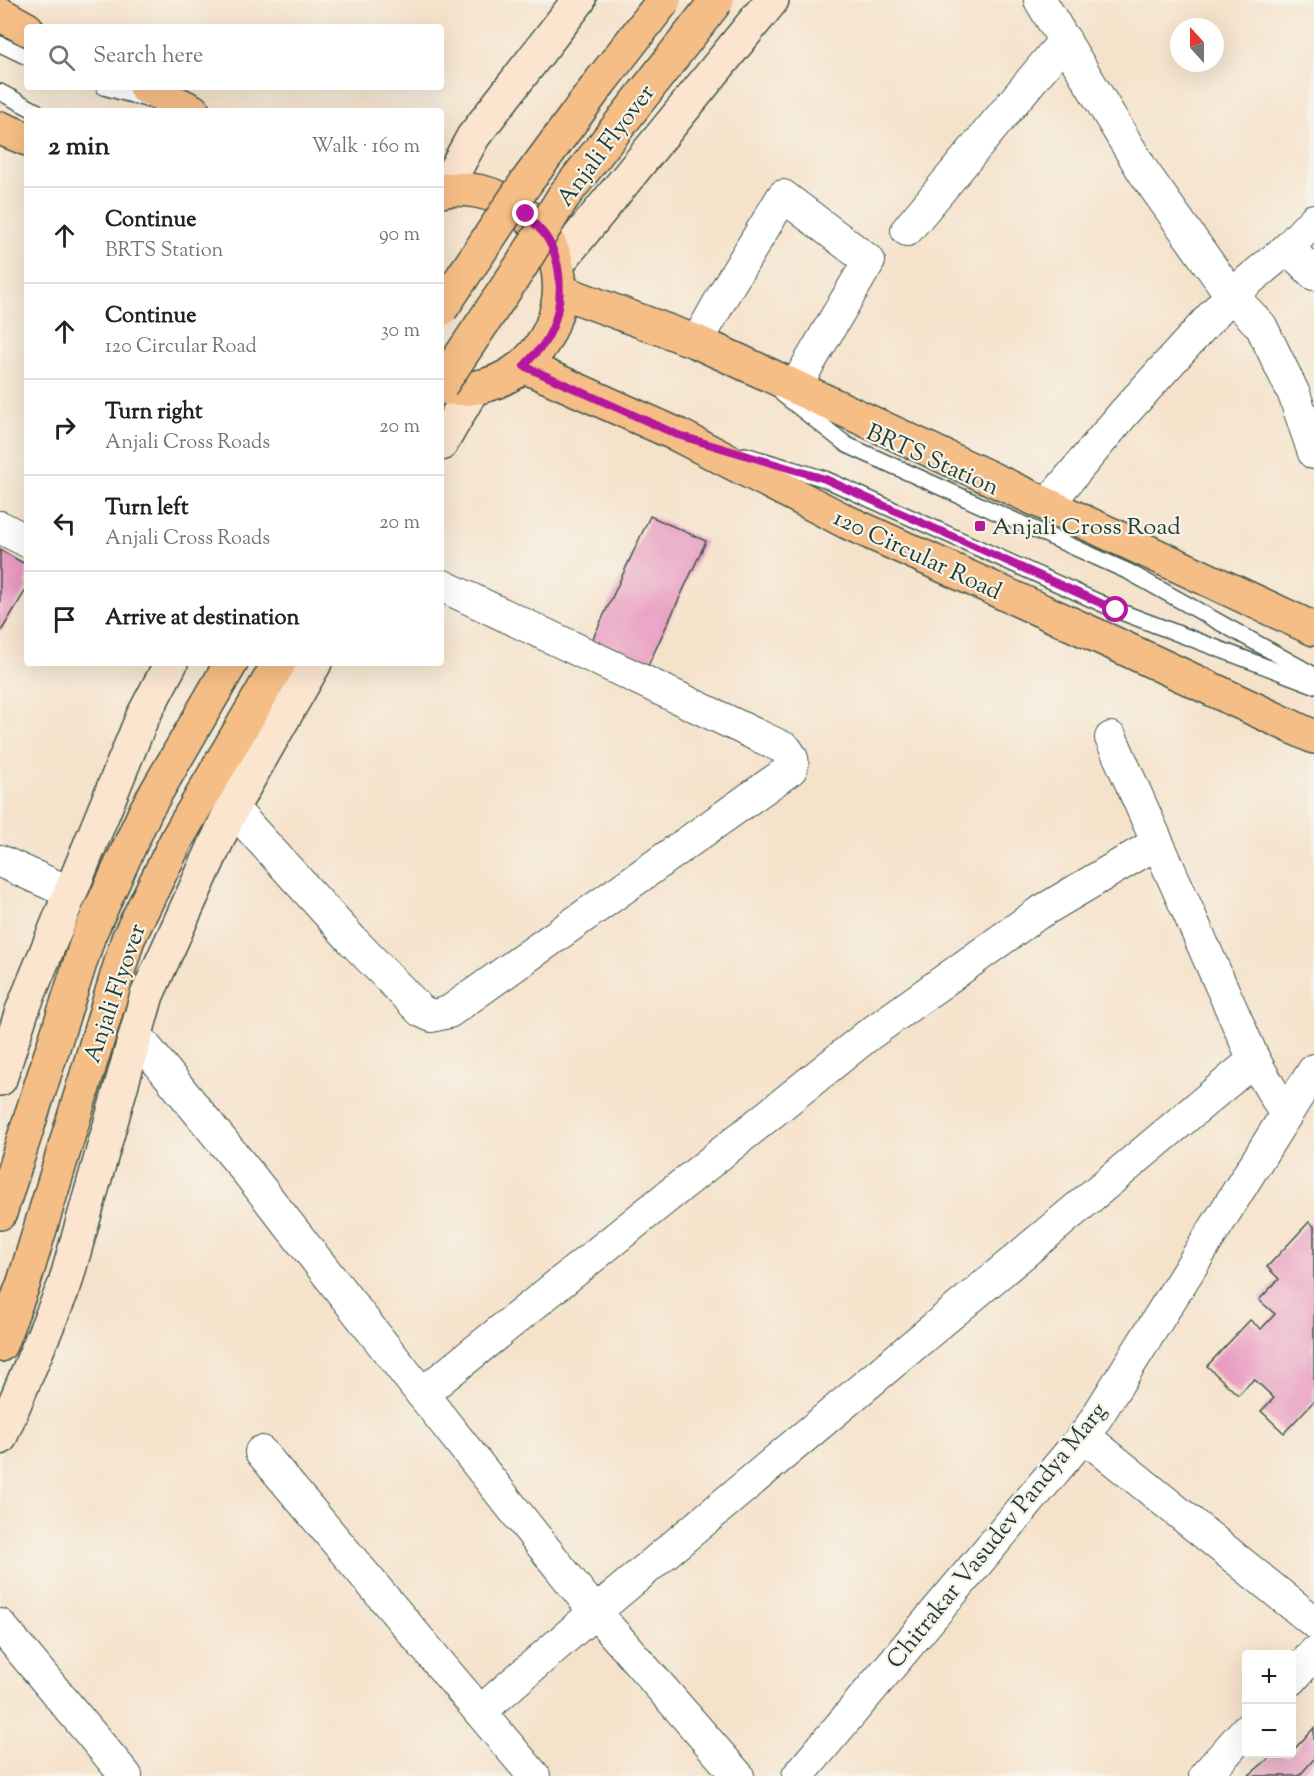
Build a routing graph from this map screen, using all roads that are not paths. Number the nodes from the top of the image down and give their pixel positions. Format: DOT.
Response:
graph roads {
  1 [pos="579,0"];
  2 [pos="664,0"];
  3 [pos="717,0"];
  4 [pos="772,0"];
  5 [pos="1040,0"];
  6 [pos="0,15"];
  7 [pos="24,27"];
  8 [pos="1065,40"];
  9 [pos="0,44"];
  10 [pos="24,56"];
  11 [pos="115,90"];
  12 [pos="150,90"];
  13 [pos="0,92"];
  14 [pos="30,108"];
  15 [pos="180,108"];
  16 [pos="185,108"];
  17 [pos="0,128"];
  18 [pos="24,138"];
  19 [pos="444,187"];
  20 [pos="444,190"];
  21 [pos="1314,220"];
  22 [pos="907,230"];
  23 [pos="1288,248"];
  24 [pos="1314,274"];
  25 [pos="558,277"];
  26 [pos="1231,295"];
  27 [pos="444,305"];
  28 [pos="697,342"];
  29 [pos="739,361"];
  30 [pos="524,366"];
  31 [pos="444,382"];
  32 [pos="444,387"];
  33 [pos="795,387"];
  34 [pos="473,388"];
  35 [pos="678,435"];
  36 [pos="444,439"];
  37 [pos="1314,453"];
  38 [pos="1048,504"];
  39 [pos="0,527"];
  40 [pos="24,539"];
  41 [pos="444,586"];
  42 [pos="1314,629"];
  43 [pos="169,666"];
  44 [pos="229,666"];
  45 [pos="277,666"];
  46 [pos="313,666"];
  47 [pos="1314,675"];
  48 [pos="1314,685"];
  49 [pos="1314,737"];
  50 [pos="1111,738"];
  51 [pos="232,808"];
  52 [pos="1157,843"];
  53 [pos="0,861"];
  54 [pos="71,893"];
  55 [pos="136,1035"];
  56 [pos="1254,1060"];
  57 [pos="1314,1070"];
  58 [pos="0,1079"];
  59 [pos="1286,1115"];
  60 [pos="0,1213"];
  61 [pos="0,1345"];
  62 [pos="422,1394"];
  63 [pos="1084,1436"];
  64 [pos="0,1438"];
  65 [pos="261,1452"];
  66 [pos="595,1612"];
  67 [pos="1314,1622"];
  68 [pos="0,1626"];
  69 [pos="1314,1653"];
  70 [pos="1296,1674"];
  71 [pos="480,1712"];
  72 [pos="1242,1734"];
  73 [pos="126,1776"];
  74 [pos="534,1776"];
  75 [pos="738,1776"];
  76 [pos="798,1776"];
  77 [pos="1205,1776"];
  1 -- 19 [label="street"];
  2 -- 27 [label="main road, Anjali Flyover, bridge"];
  3 -- 31 [label="main road, Anjali Flyover, bridge"];
  4 -- 25 [label="street"];
  5 -- 8 [label="street"];
  6 -- 7 [label="main road"];
  8 -- 22 [label="street"];
  8 -- 26 [label="street"];
  9 -- 10 [label="lane"];
  11 -- 15 [label="lane"];
  12 -- 16 [label="main road"];
  13 -- 14 [label="lane"];
  17 -- 18 [label="main road"];
  20 -- 25 [label="main road"];
  21 -- 23 [label="street"];
  23 -- 24 [label="street"];
  23 -- 26 [label="street"];
  25 -- 28 [label="main road"];
  25 -- 30 [label="main road"];
  26 -- 37 [label="street"];
  26 -- 38 [label="street"];
  28 -- 29 [label="main road"];
  28 -- 33 [label="street"];
  29 -- 33 [label="main road"];
  29 -- 47 [label="lane, BRTS Station"];
  30 -- 34 [label="main road"];
  30 -- 35 [label="main road, 120 Circular Road"];
  32 -- 34 [label="main road"];
  33 -- 38 [label="main road"];
  34 -- 36 [label="street"];
  35 -- 48 [label="lane"];
  35 -- 49 [label="main road, 120 Circular Road"];
  38 -- 42 [label="main road"];
  39 -- 40 [label="street"];
  41 -- 51 [label="street"];
  43 -- 54 [label="street"];
  44 -- 60 [label="main road, Anjali Flyover"];
  45 -- 61 [label="main road, Anjali Flyover"];
  46 -- 51 [label="street"];
  50 -- 52 [label="street"];
  51 -- 55 [label="street"];
  52 -- 56 [label="street"];
  52 -- 62 [label="street"];
  53 -- 54 [label="street"];
  54 -- 58 [label="street"];
  55 -- 62 [label="street"];
  55 -- 64 [label="street"];
  56 -- 59 [label="street"];
  56 -- 66 [label="street"];
  57 -- 59 [label="street, Chitrakar Vasudev Pandya Marg"];
  59 -- 63 [label="street, Chitrakar Vasudev Pandya Marg"];
  62 -- 66 [label="street"];
  63 -- 67 [label="street"];
  63 -- 76 [label="street, Chitrakar Vasudev Pandya Marg"];
  65 -- 71 [label="street"];
  66 -- 71 [label="street"];
  66 -- 75 [label="street"];
  68 -- 73 [label="street"];
  69 -- 70 [label="street"];
  71 -- 74 [label="street"];
  72 -- 77 [label="street"];
}
